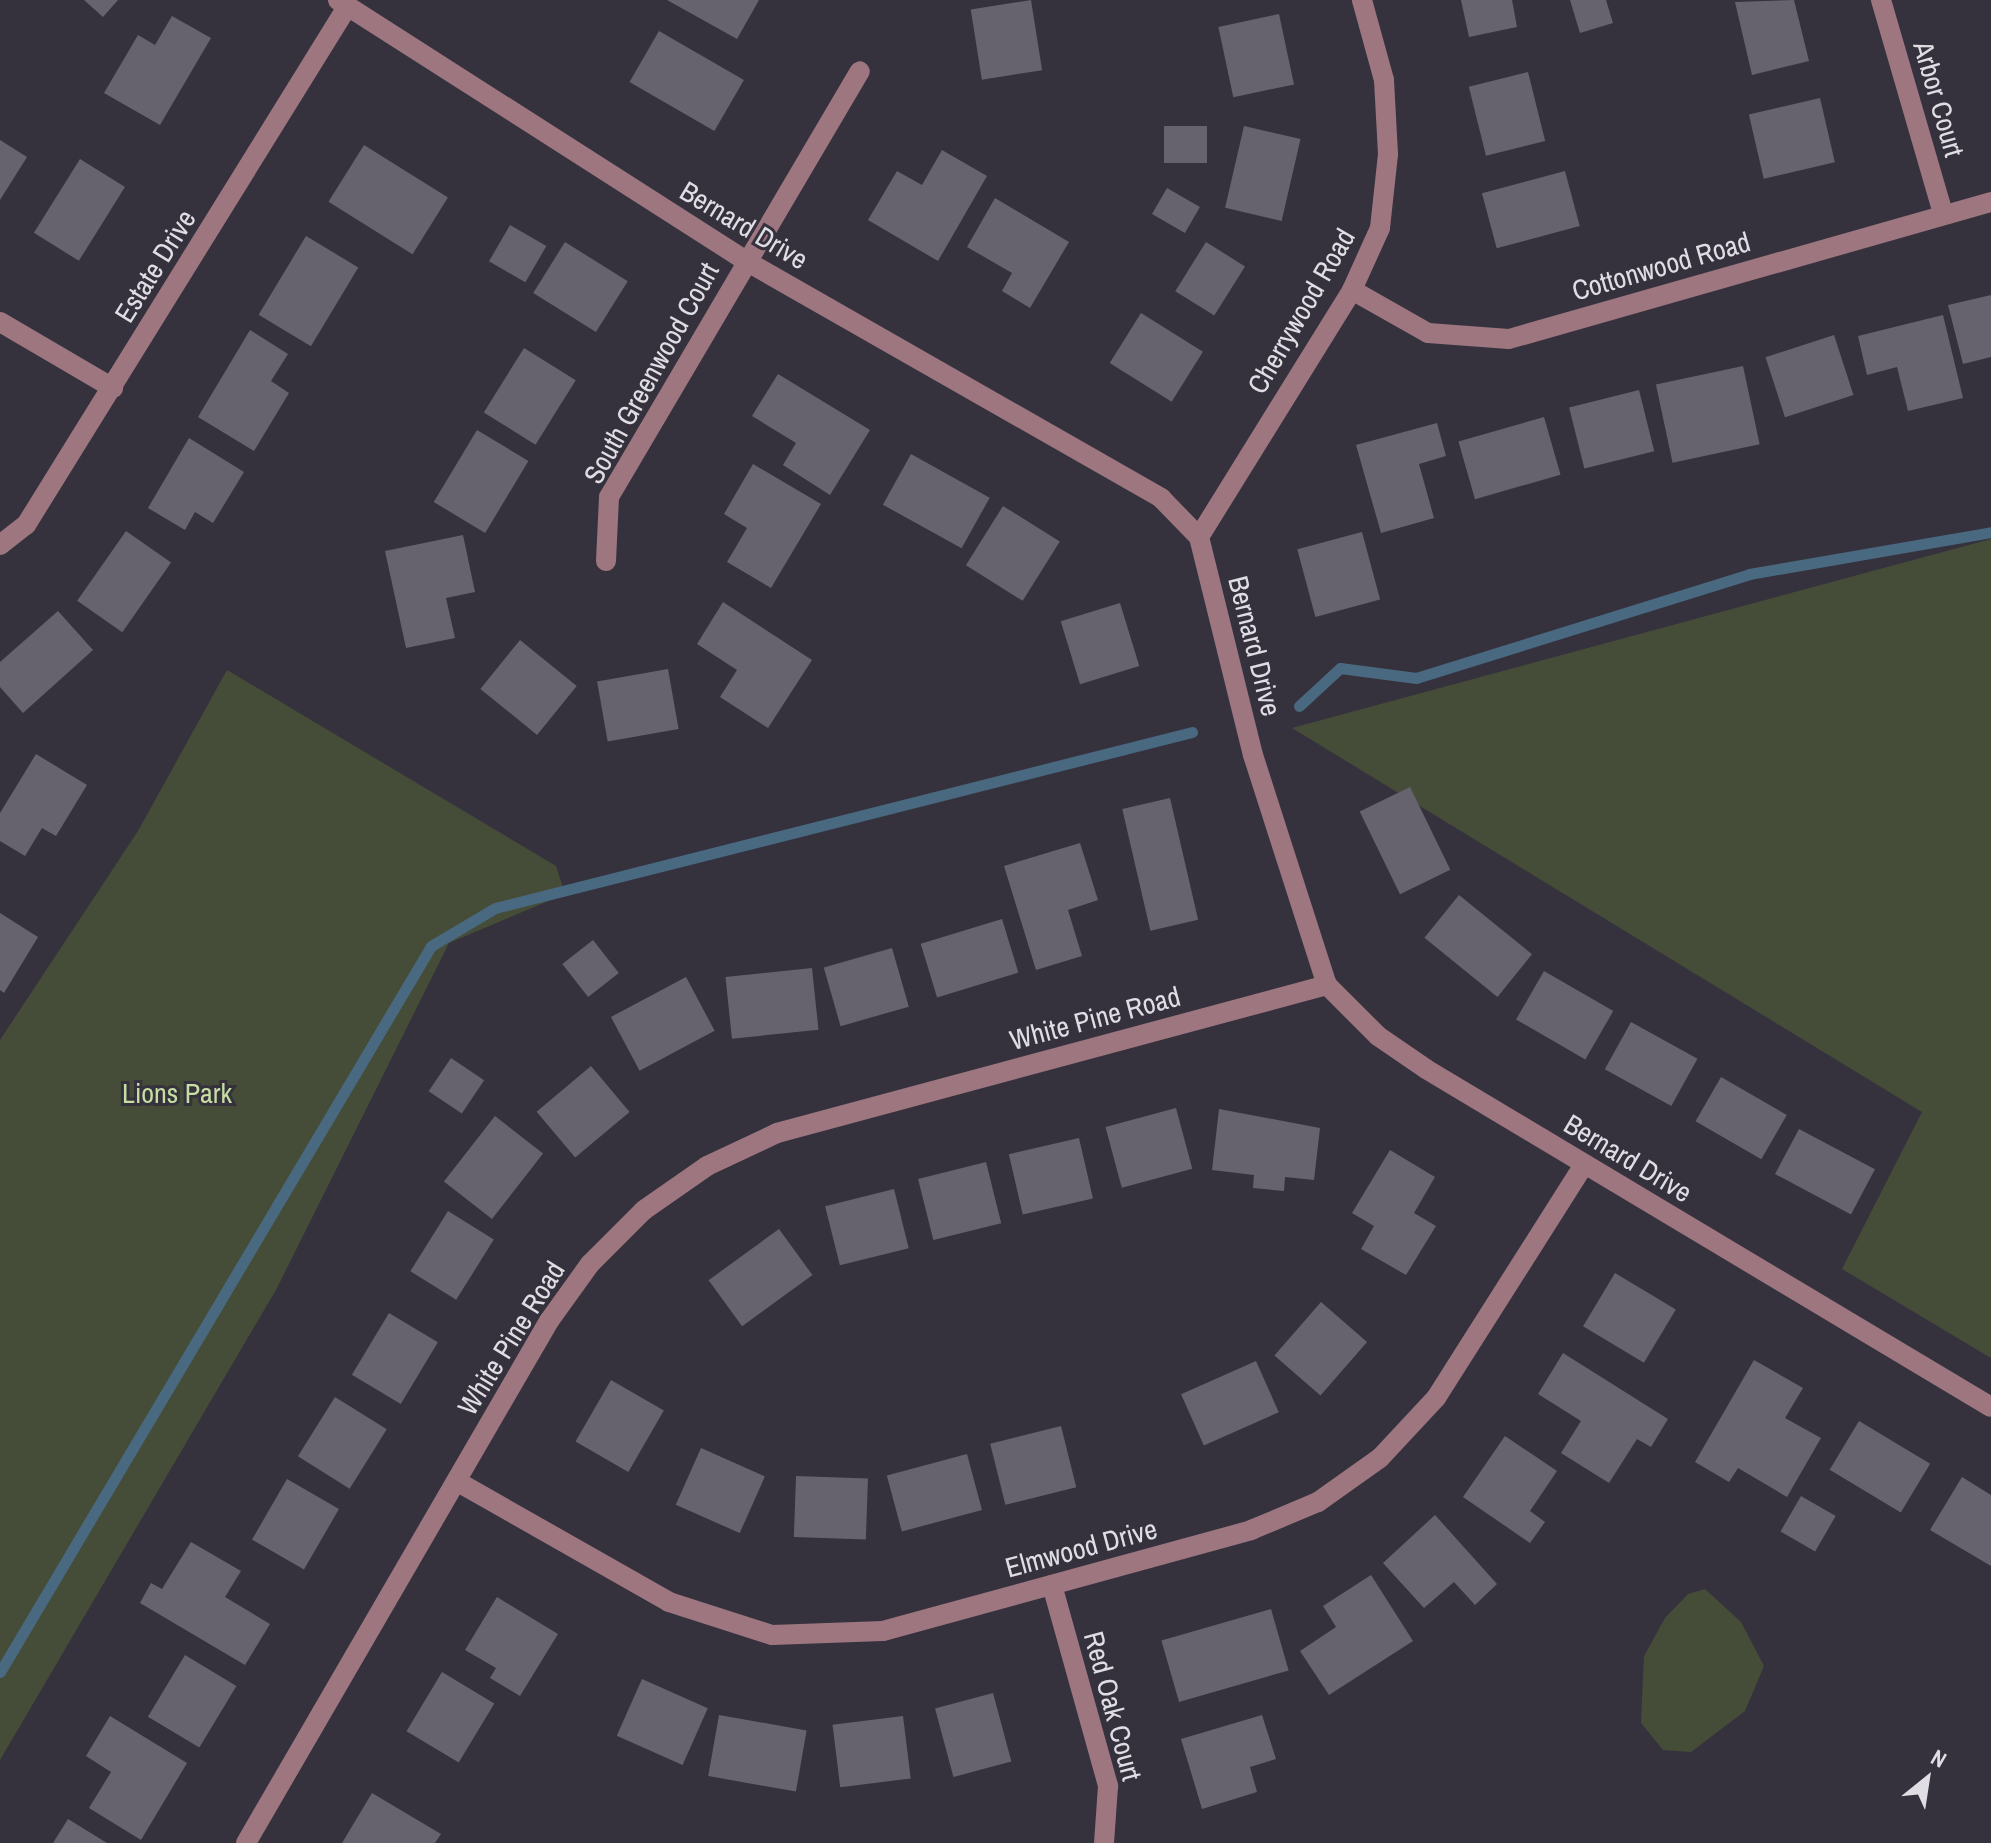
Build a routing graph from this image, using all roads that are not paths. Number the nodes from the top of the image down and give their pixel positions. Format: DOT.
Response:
graph roads {
  1 [pos="1362,0"];
  2 [pos="1881,0"];
  3 [pos="342,3"];
  4 [pos="860,71"];
  5 [pos="1991,202"];
  6 [pos="1943,214"];
  7 [pos="746,261"];
  8 [pos="1352,290"];
  9 [pos="0,322"];
  10 [pos="113,388"];
  11 [pos="1199,537"];
  12 [pos="0,545"];
  13 [pos="606,561"];
  14 [pos="1327,985"];
  15 [pos="1584,1165"];
  16 [pos="1991,1407"];
  17 [pos="458,1482"];
  18 [pos="1052,1585"];
  19 [pos="246,1843"];
  20 [pos="1104,1843"];
  1 -- 8 [label="street, Cherrywood Road"];
  2 -- 6 [label="street, Arbor Court"];
  3 -- 7 [label="street, Bernard Drive"];
  3 -- 10 [label="street, Estate Drive"];
  4 -- 7 [label="street, South Greenwood Court"];
  5 -- 6 [label="street, Cottonwood Road"];
  6 -- 8 [label="street, Cottonwood Road"];
  7 -- 11 [label="street, Bernard Drive"];
  7 -- 13 [label="street, South Greenwood Court"];
  8 -- 11 [label="street, Cherrywood Road"];
  9 -- 10 [label="street"];
  10 -- 12 [label="street, Estate Drive"];
  11 -- 14 [label="street, Bernard Drive"];
  14 -- 15 [label="street, Bernard Drive"];
  14 -- 17 [label="street, White Pine Road"];
  15 -- 16 [label="street, Bernard Drive"];
  15 -- 18 [label="street, Elmwood Drive"];
  17 -- 18 [label="street, Elmwood Drive"];
  17 -- 19 [label="street, White Pine Road"];
  18 -- 20 [label="street, Red Oak Court"];
}
